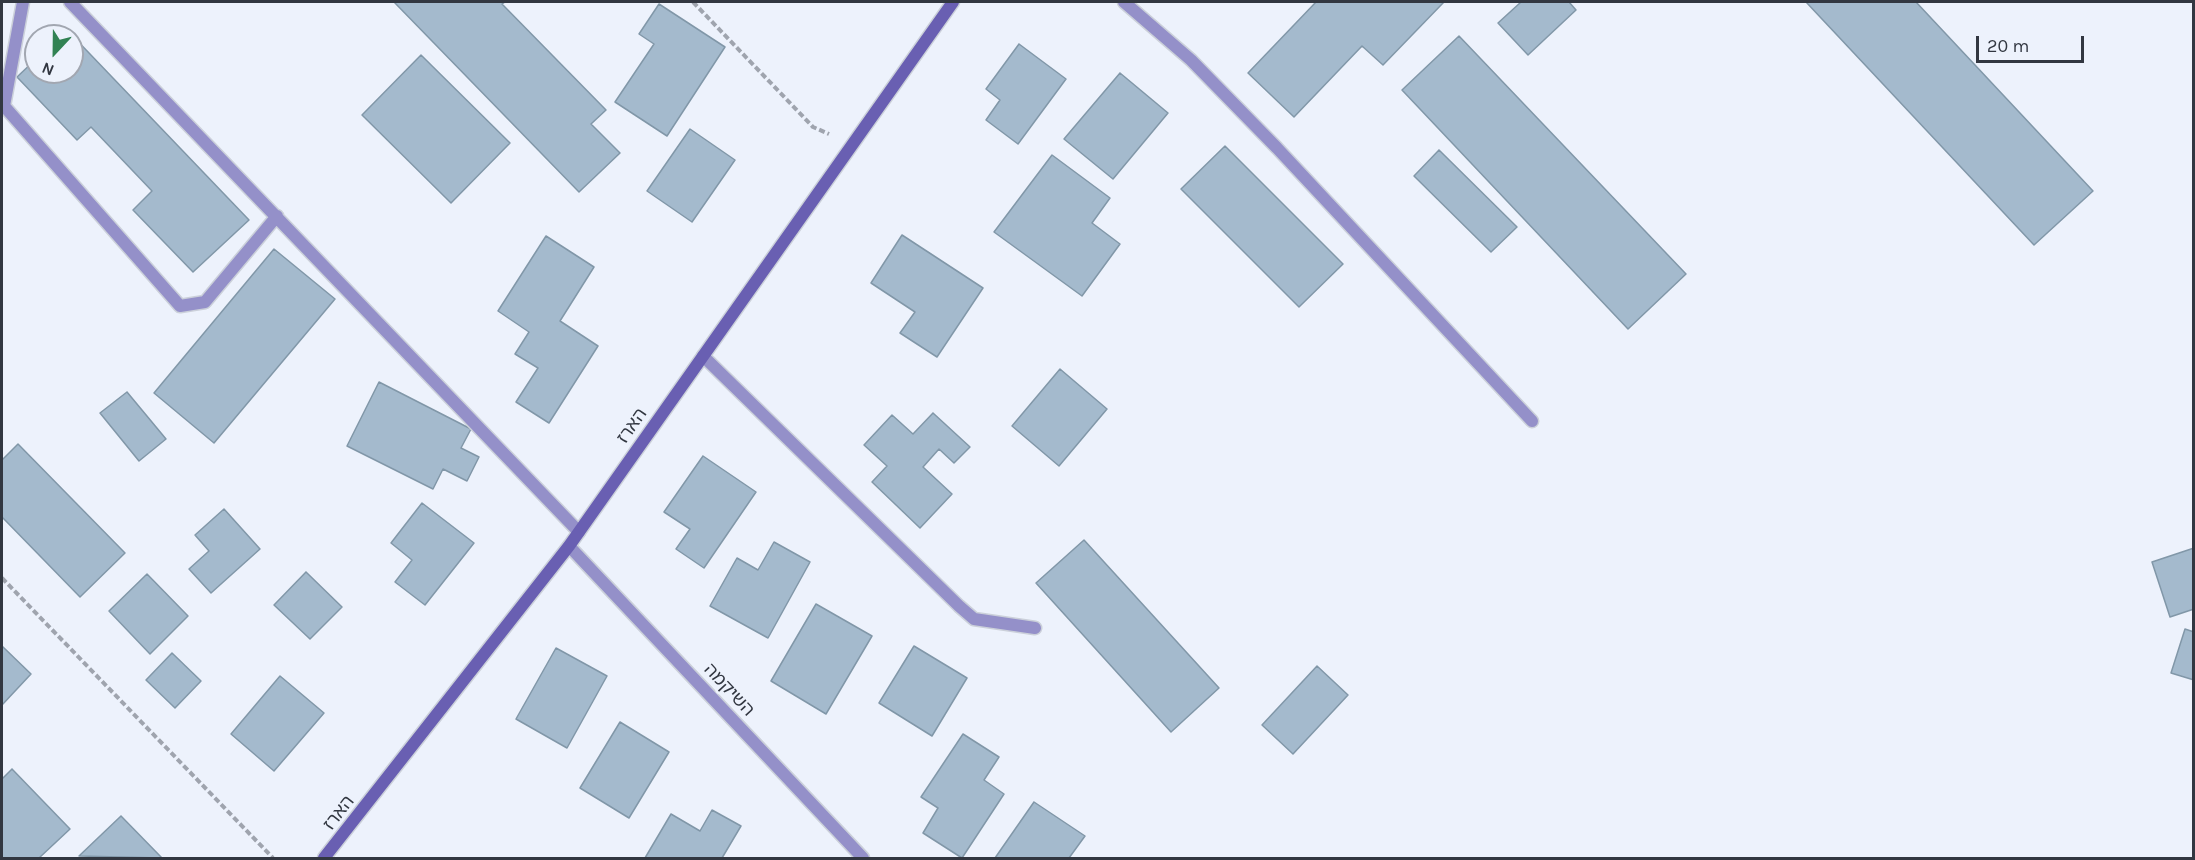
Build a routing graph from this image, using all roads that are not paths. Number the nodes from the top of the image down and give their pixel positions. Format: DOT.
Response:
graph roads {
  1 [pos="23,2"];
  2 [pos="70,2"];
  3 [pos="953,2"];
  4 [pos="1124,2"];
  5 [pos="277,216"];
  6 [pos="703,356"];
  7 [pos="1532,421"];
  8 [pos="579,532"];
  9 [pos="569,546"];
  10 [pos="1035,628"];
  11 [pos="324,858"];
  12 [pos="863,858"];
  1 -- 5 [label="street"];
  2 -- 5 [label="street"];
  3 -- 6 [label="street, הארז"];
  4 -- 7 [label="street"];
  5 -- 8 [label="street"];
  6 -- 8 [label="street, הארז"];
  6 -- 10 [label="street"];
  8 -- 9 [label="street, הארז"];
  9 -- 11 [label="street, הארז"];
  9 -- 12 [label="street, השיקמה"];
}
